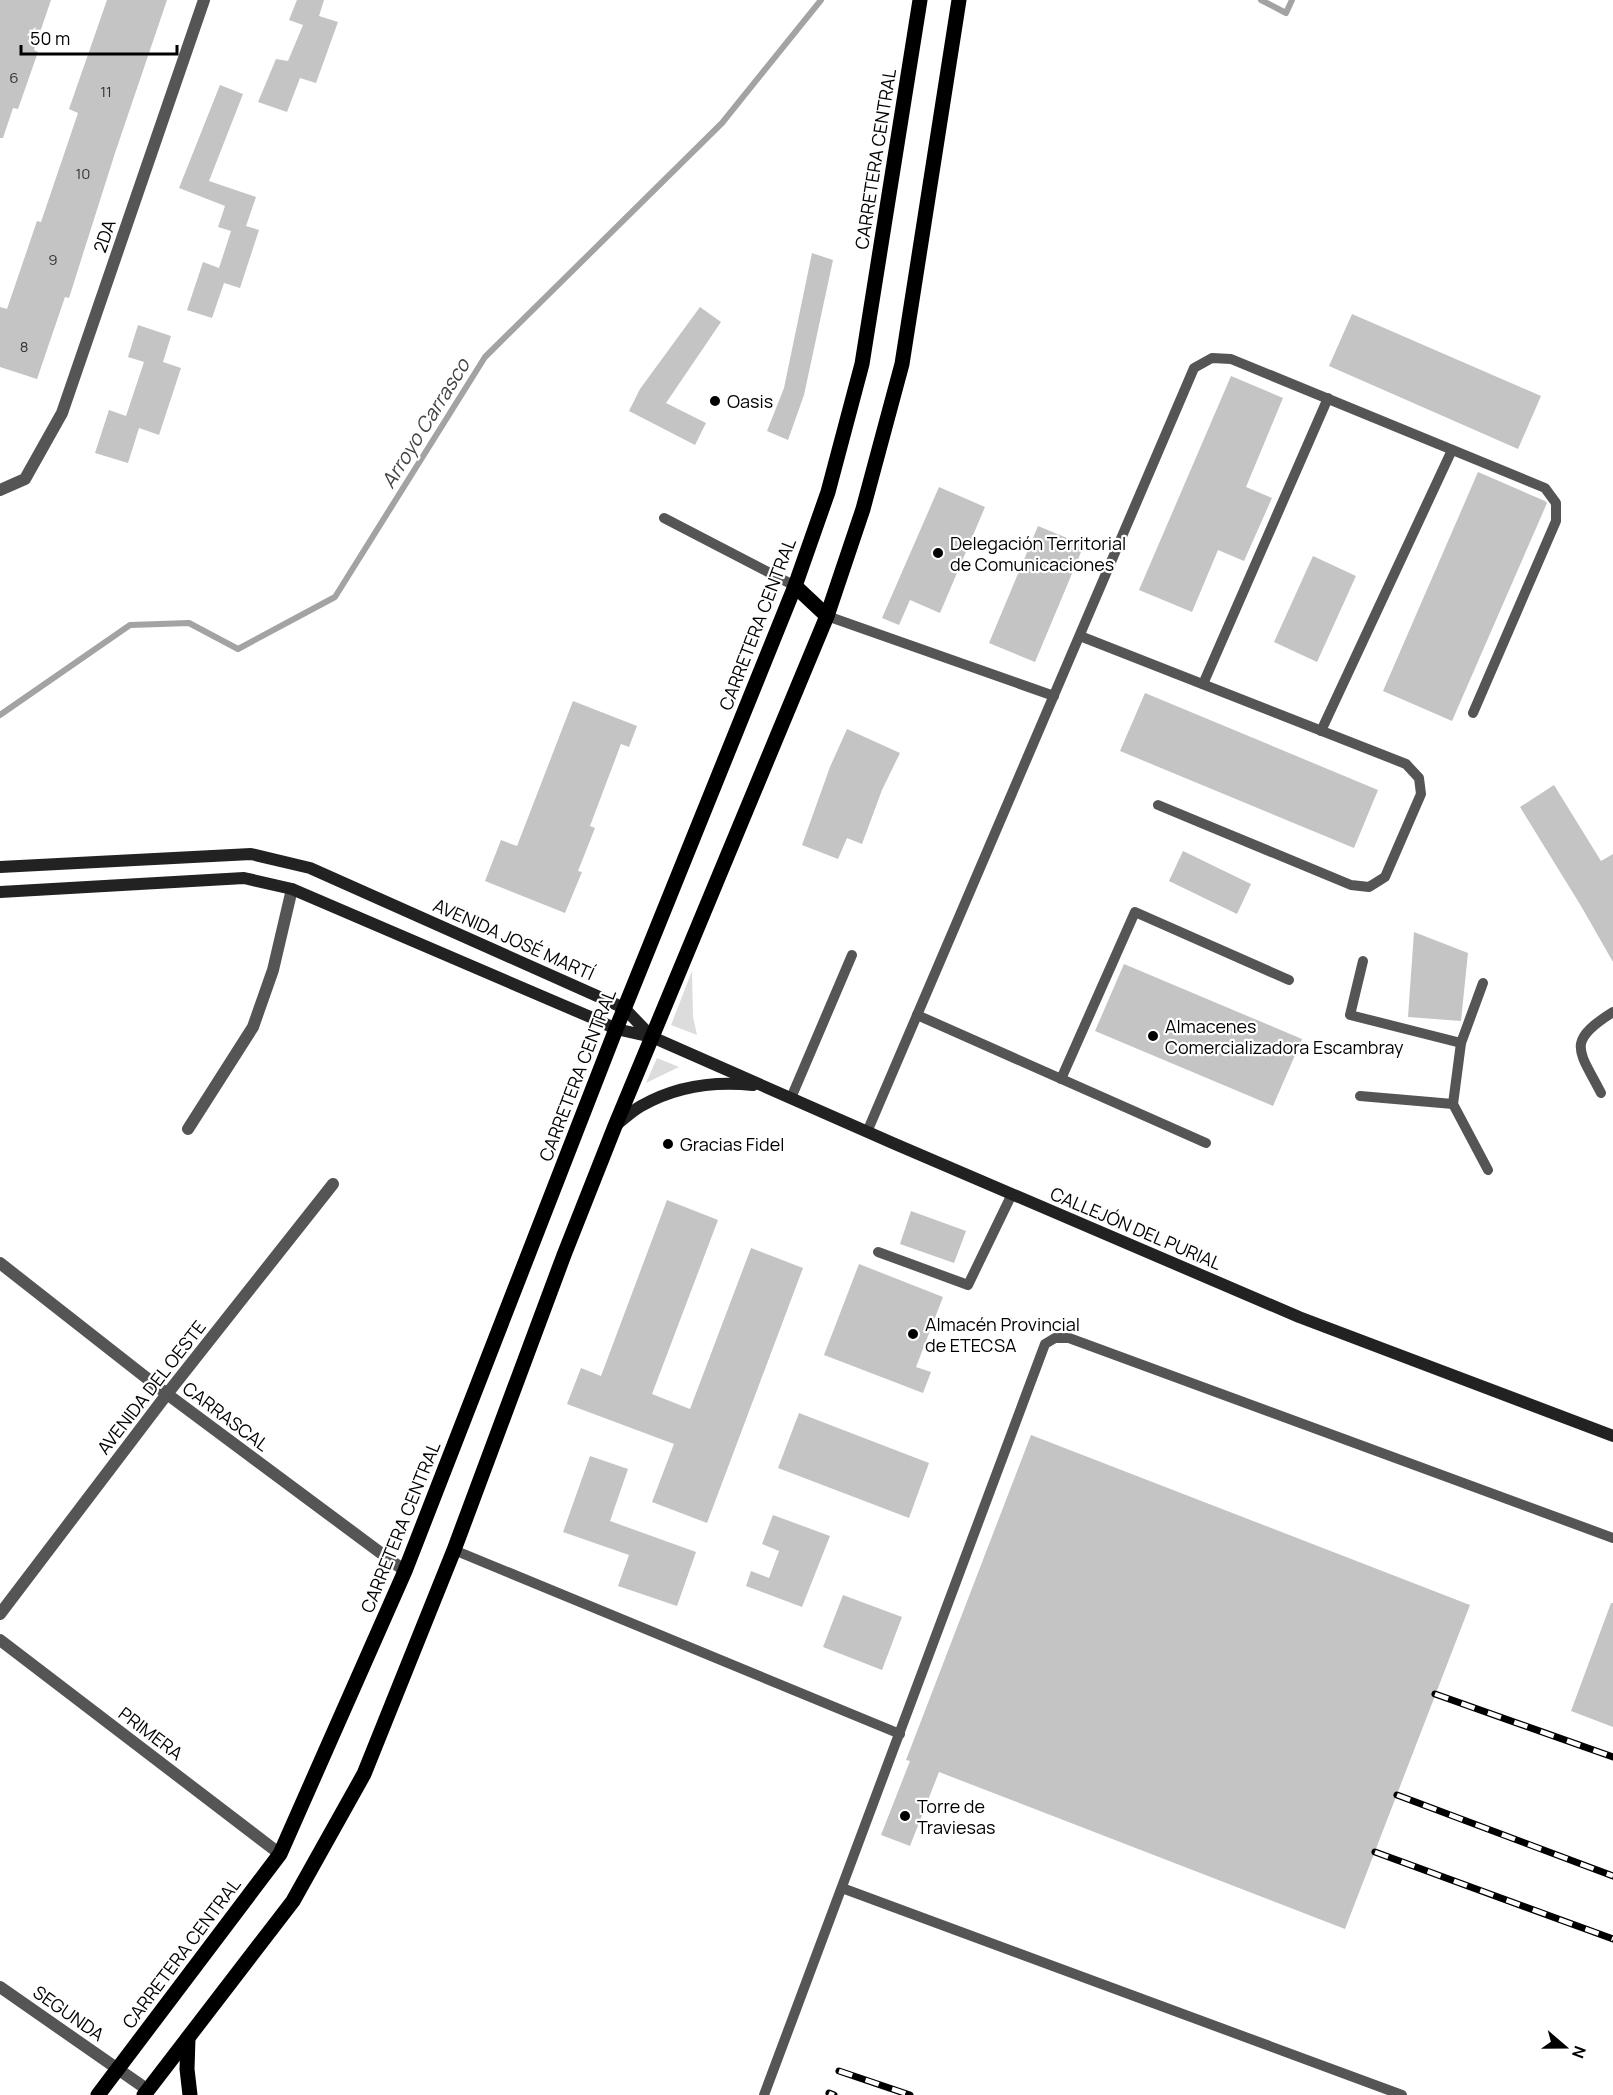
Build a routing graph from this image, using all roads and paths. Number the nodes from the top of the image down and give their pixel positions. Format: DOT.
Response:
graph roads {
  1 [pos="204,0"];
  2 [pos="920,0"];
  3 [pos="959,0"];
  4 [pos="1328,398"];
  5 [pos="1452,450"];
  6 [pos="0,490"];
  7 [pos="664,518"];
  8 [pos="795,586"];
  9 [pos="827,616"];
  10 [pos="1080,636"];
  11 [pos="1203,684"];
  12 [pos="1054,696"];
  13 [pos="1473,713"];
  14 [pos="1322,731"];
  15 [pos="1158,805"];
  16 [pos="0,867"];
  17 [pos="292,889"];
  18 [pos="0,892"];
  19 [pos="852,955"];
  20 [pos="1363,961"];
  21 [pos="1289,980"];
  22 [pos="1483,983"];
  23 [pos="624,1008"];
  24 [pos="1613,1012"];
  25 [pos="917,1015"];
  26 [pos="616,1029"];
  27 [pos="652,1037"];
  28 [pos="1461,1043"];
  29 [pos="1061,1079"];
  30 [pos="764,1086"];
  31 [pos="1601,1093"];
  32 [pos="1360,1096"];
  33 [pos="791,1098"];
  34 [pos="1453,1104"];
  35 [pos="615,1126"];
  36 [pos="188,1129"];
  37 [pos="867,1132"];
  38 [pos="1206,1143"];
  39 [pos="1488,1170"];
  40 [pos="333,1184"];
  41 [pos="1012,1194"];
  42 [pos="879,1252"];
  43 [pos="0,1263"];
  44 [pos="166,1394"];
  45 [pos="1613,1436"];
  46 [pos="1613,1538"];
  47 [pos="454,1550"];
  48 [pos="405,1571"];
  49 [pos="0,1614"];
  50 [pos="0,1640"];
  51 [pos="900,1734"];
  52 [pos="280,1854"];
  53 [pos="842,1888"];
  54 [pos="0,1987"];
  55 [pos="188,2038"];
  56 [pos="118,2069"];
  57 [pos="150,2094"];
  58 [pos="98,2095"];
  59 [pos="190,2095"];
  60 [pos="764,2095"];
  61 [pos="1402,2095"];
  1 -- 6 [label="street, 2DA"];
  2 -- 8 [label="main road, CARRETERA CENTRAL"];
  3 -- 9 [label="main road"];
  4 -- 5 [label="lane"];
  4 -- 10 [label="lane"];
  4 -- 11 [label="lane"];
  5 -- 13 [label="lane"];
  5 -- 14 [label="lane"];
  7 -- 8 [label="lane"];
  8 -- 9 [label="main road"];
  8 -- 23 [label="main road, CARRETERA CENTRAL"];
  9 -- 12 [label="lane"];
  9 -- 27 [label="main road"];
  10 -- 11 [label="lane"];
  10 -- 12 [label="lane"];
  11 -- 14 [label="lane"];
  12 -- 25 [label="lane"];
  14 -- 15 [label="lane"];
  16 -- 23 [label="main road, AVENIDA JOSÉ MARTÍ"];
  17 -- 18 [label="main road"];
  17 -- 26 [label="main road"];
  17 -- 36 [label="street"];
  19 -- 33 [label="lane"];
  20 -- 28 [label="lane"];
  21 -- 29 [label="lane"];
  22 -- 28 [label="lane"];
  23 -- 26 [label="main road, CARRETERA CENTRAL"];
  23 -- 27 [label="main road, AVENIDA JOSÉ MARTÍ"];
  24 -- 31 [label="lane"];
  25 -- 29 [label="lane"];
  25 -- 37 [label="lane"];
  26 -- 27 [label="main road"];
  26 -- 48 [label="main road, CARRETERA CENTRAL"];
  27 -- 30 [label="main road, CALLEJÓN DEL PURIAL"];
  27 -- 35 [label="main road"];
  28 -- 34 [label="lane"];
  29 -- 38 [label="lane"];
  30 -- 33 [label="main road, CALLEJÓN DEL PURIAL"];
  30 -- 35 [label="main road"];
  32 -- 34 [label="lane"];
  33 -- 37 [label="main road, CALLEJÓN DEL PURIAL"];
  34 -- 39 [label="lane"];
  35 -- 47 [label="main road"];
  37 -- 41 [label="main road, CALLEJÓN DEL PURIAL"];
  40 -- 44 [label="street, AVENIDA DEL OESTE"];
  41 -- 42 [label="lane"];
  41 -- 45 [label="main road, CALLEJÓN DEL PURIAL"];
  43 -- 44 [label="street, CARRASCAL"];
  44 -- 48 [label="street, CARRASCAL"];
  44 -- 49 [label="street, AVENIDA DEL OESTE"];
  46 -- 51 [label="lane"];
  47 -- 51 [label="lane"];
  47 -- 55 [label="main road"];
  48 -- 52 [label="main road, CARRETERA CENTRAL"];
  50 -- 52 [label="street, PRIMERA"];
  51 -- 53 [label="lane"];
  52 -- 56 [label="main road, CARRETERA CENTRAL"];
  53 -- 60 [label="lane"];
  53 -- 61 [label="lane"];
  54 -- 56 [label="street, SEGUNDA"];
  55 -- 57 [label="main road"];
  55 -- 59 [label="main road"];
  56 -- 57 [label="street, SEGUNDA"];
  56 -- 58 [label="main road, CARRETERA CENTRAL"];
}
